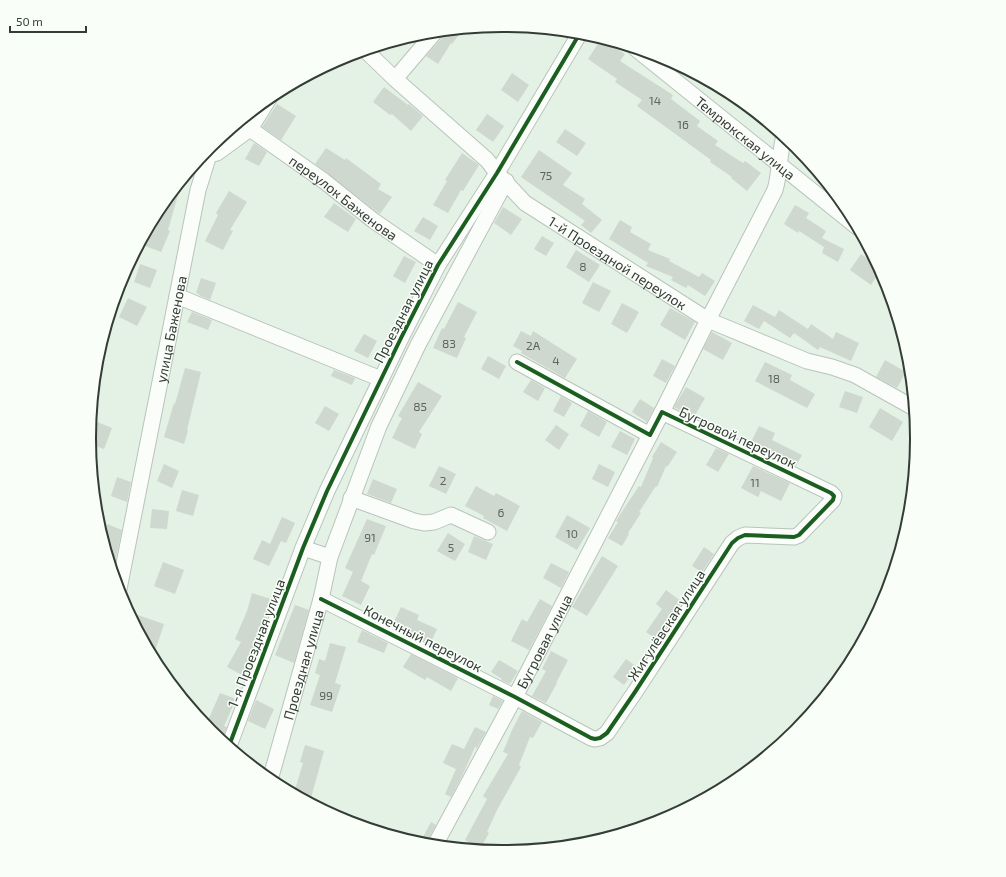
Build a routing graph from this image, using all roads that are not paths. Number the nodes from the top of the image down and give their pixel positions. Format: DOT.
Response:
graph roads {
  1 [pos="429,39"];
  2 [pos="577,39"];
  3 [pos="370,55"];
  4 [pos="649,59"];
  5 [pos="395,79"];
  6 [pos="260,113"];
  7 [pos="250,129"];
  8 [pos="783,144"];
  9 [pos="214,153"];
  10 [pos="206,161"];
  11 [pos="779,163"];
  12 [pos="502,177"];
  13 [pos="842,215"];
  14 [pos="438,265"];
  15 [pos="177,296"];
  16 [pos="708,320"];
  17 [pos="517,362"];
  18 [pos="381,379"];
  19 [pos="908,405"];
  20 [pos="662,412"];
  21 [pos="650,435"];
  22 [pos="834,496"];
  23 [pos="351,498"];
  24 [pos="488,532"];
  25 [pos="303,548"];
  26 [pos="330,557"];
  27 [pos="121,578"];
  28 [pos="321,599"];
  29 [pos="515,697"];
  30 [pos="231,740"];
  31 [pos="272,773"];
  32 [pos="438,840"];
  1 -- 5 [label="street"];
  2 -- 12 [label="street, Проездная улица"];
  3 -- 5 [label="street, 1-й Проездной переулок"];
  4 -- 11 [label="street, Темрюкская улица"];
  5 -- 12 [label="street, 1-й Проездной переулок"];
  6 -- 7 [label="street, улица Баженова"];
  7 -- 9 [label="street, улица Баженова"];
  7 -- 14 [label="street, переулок Баженова"];
  8 -- 11 [label="street"];
  10 -- 15 [label="street, улица Баженова"];
  11 -- 13 [label="street, Темрюкская улица"];
  11 -- 16 [label="street"];
  12 -- 14 [label="street, Проездная улица"];
  12 -- 16 [label="street, 1-й Проездной переулок"];
  12 -- 23 [label="street, Проездная улица"];
  14 -- 18 [label="street, Проездная улица"];
  15 -- 18 [label="street"];
  15 -- 27 [label="street, улица Баженова"];
  16 -- 19 [label="street, 1-й Проездной переулок"];
  16 -- 20 [label="street"];
  17 -- 21 [label="street"];
  18 -- 25 [label="street, Проездная улица"];
  20 -- 21 [label="street, Бугровой переулок"];
  20 -- 22 [label="street, Бугровой переулок"];
  21 -- 29 [label="street, Бугровая улица"];
  22 -- 29 [label="street, Жигулёвская улица"];
  23 -- 24 [label="street"];
  23 -- 26 [label="street, Проездная улица"];
  25 -- 26 [label="street"];
  25 -- 30 [label="street, 1-я Проездная улица"];
  26 -- 28 [label="street, Проездная улица"];
  28 -- 29 [label="street, Конечный переулок"];
  28 -- 31 [label="street, Проездная улица"];
  29 -- 32 [label="street, Бугровая улица"];
}
